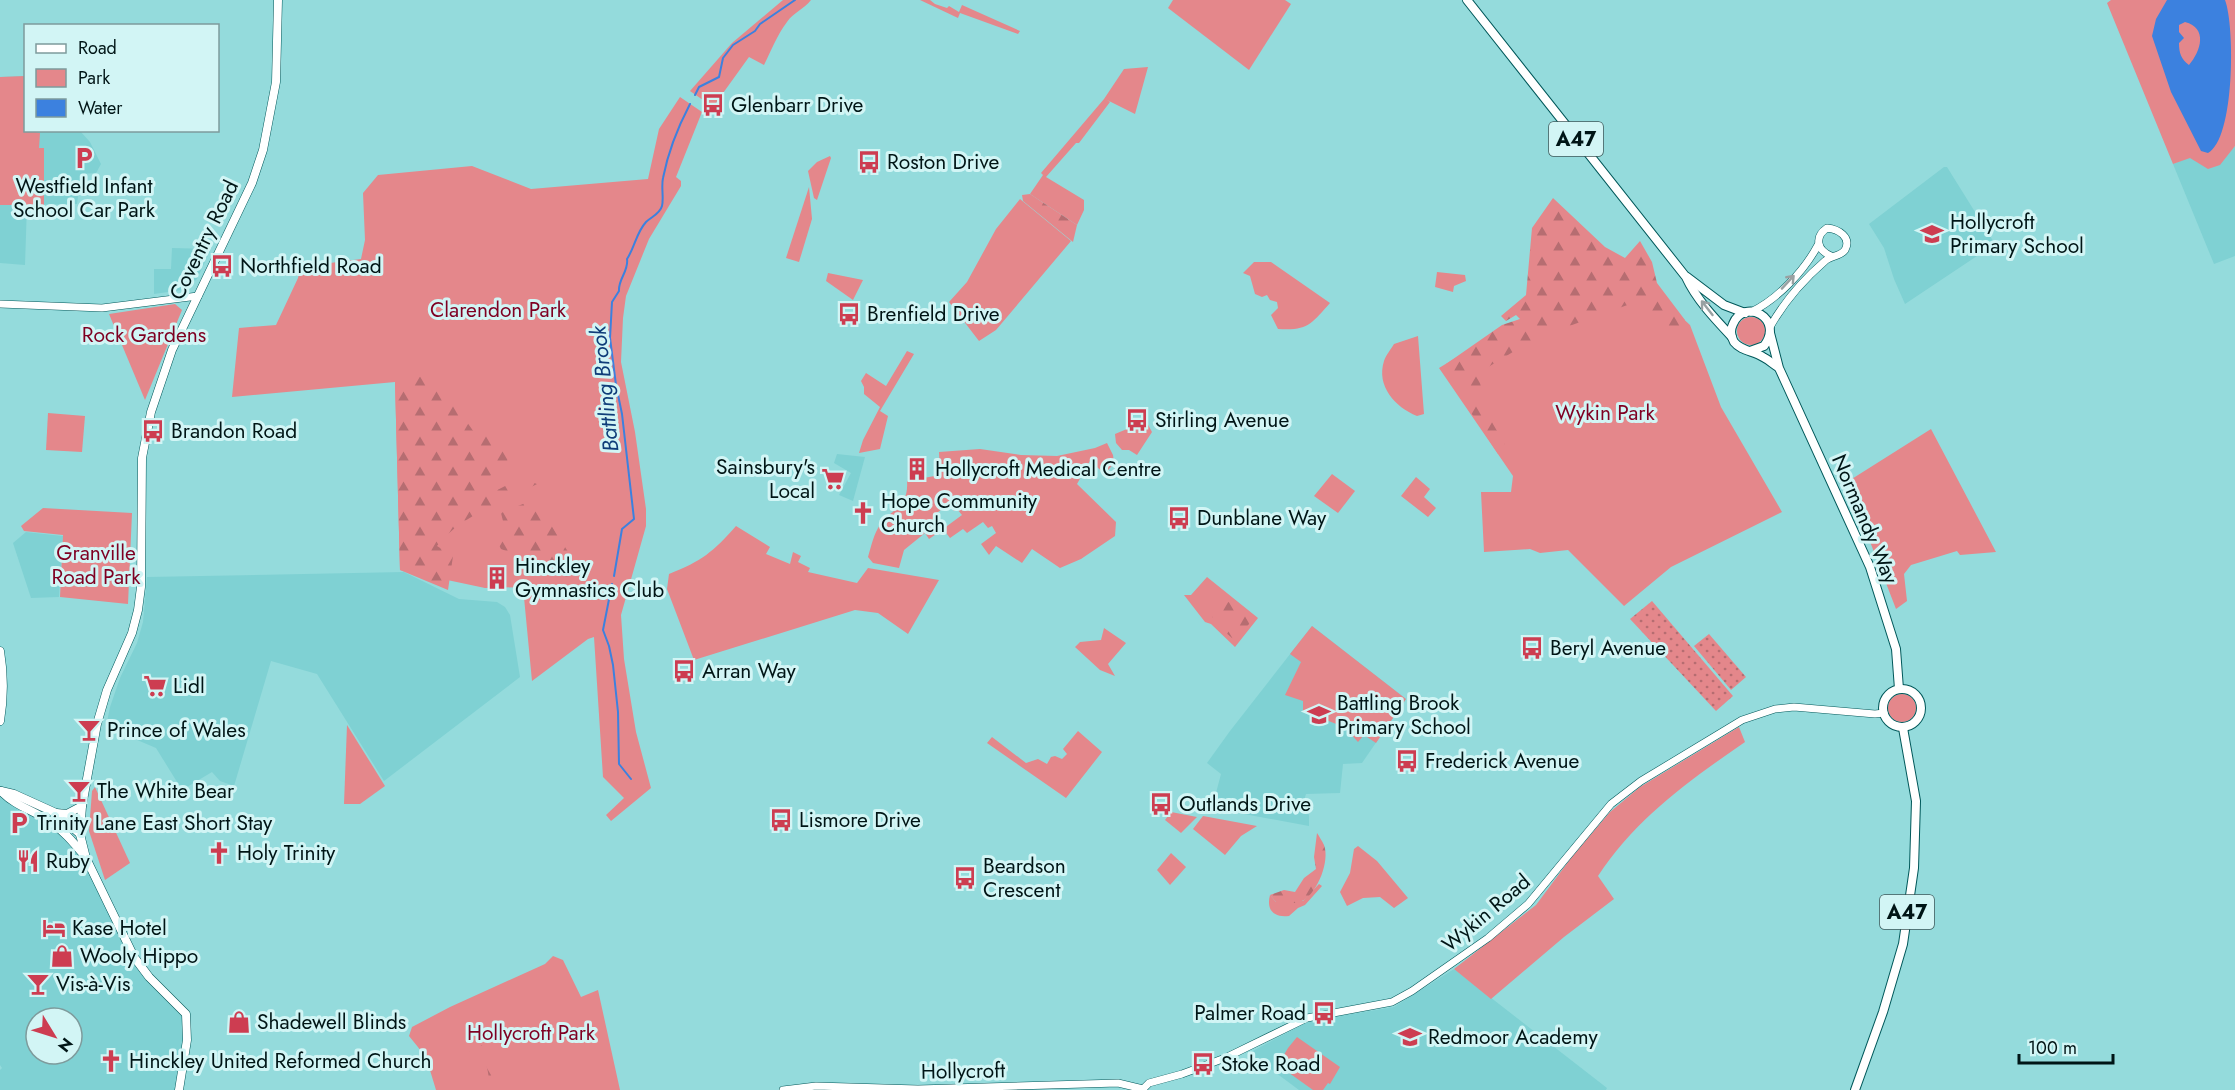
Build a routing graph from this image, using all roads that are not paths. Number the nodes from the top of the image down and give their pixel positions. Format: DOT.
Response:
graph roads {
  1 [pos="278,0"];
  2 [pos="1467,0"];
  3 [pos="1818,245"];
  4 [pos="1831,256"];
  5 [pos="1686,277"];
  6 [pos="198,296"];
  7 [pos="0,304"];
  8 [pos="1748,312"];
  9 [pos="1770,330"];
  10 [pos="1732,337"];
  11 [pos="1750,351"];
  12 [pos="1779,368"];
  13 [pos="0,651"];
  14 [pos="1899,689"];
  15 [pos="1884,713"];
  16 [pos="0,721"];
  17 [pos="1903,728"];
  18 [pos="0,791"];
  19 [pos="82,806"];
  20 [pos="56,813"];
  21 [pos="80,834"];
  22 [pos="86,858"];
  23 [pos="179,1090"];
  24 [pos="783,1090"];
  25 [pos="1144,1090"];
  26 [pos="1855,1090"];
  1 -- 6 [label="main road, Coventry Road"];
  2 -- 5 [label="main road, A47"];
  3 -- 4 [label="street"];
  3 -- 4 [label="street"];
  8 -- 3 [label="street, one-way"];
  4 -- 9 [label="street"];
  5 -- 8 [label="main road, A47"];
  10 -- 5 [label="main road, A47, one-way"];
  6 -- 7 [label="street"];
  6 -- 19 [label="main road, Coventry Road"];
  8 -- 9 [label="main road"];
  8 -- 10 [label="main road"];
  9 -- 11 [label="main road"];
  9 -- 12 [label="main road, Normandy Way"];
  10 -- 11 [label="main road"];
  11 -- 12 [label="main road"];
  12 -- 14 [label="main road, Normandy Way"];
  13 -- 16 [label="main road"];
  14 -- 15 [label="main road"];
  14 -- 17 [label="main road"];
  15 -- 17 [label="main road"];
  15 -- 25 [label="street, Wykin Road"];
  17 -- 26 [label="main road, A47"];
  18 -- 20 [label="main road"];
  18 -- 22 [label="main road"];
  19 -- 20 [label="main road"];
  19 -- 21 [label="main road, Coventry Road"];
  20 -- 21 [label="main road"];
  21 -- 22 [label="main road, Coventry Road"];
  22 -- 23 [label="main road"];
  24 -- 25 [label="street, Hollycroft"];
}
